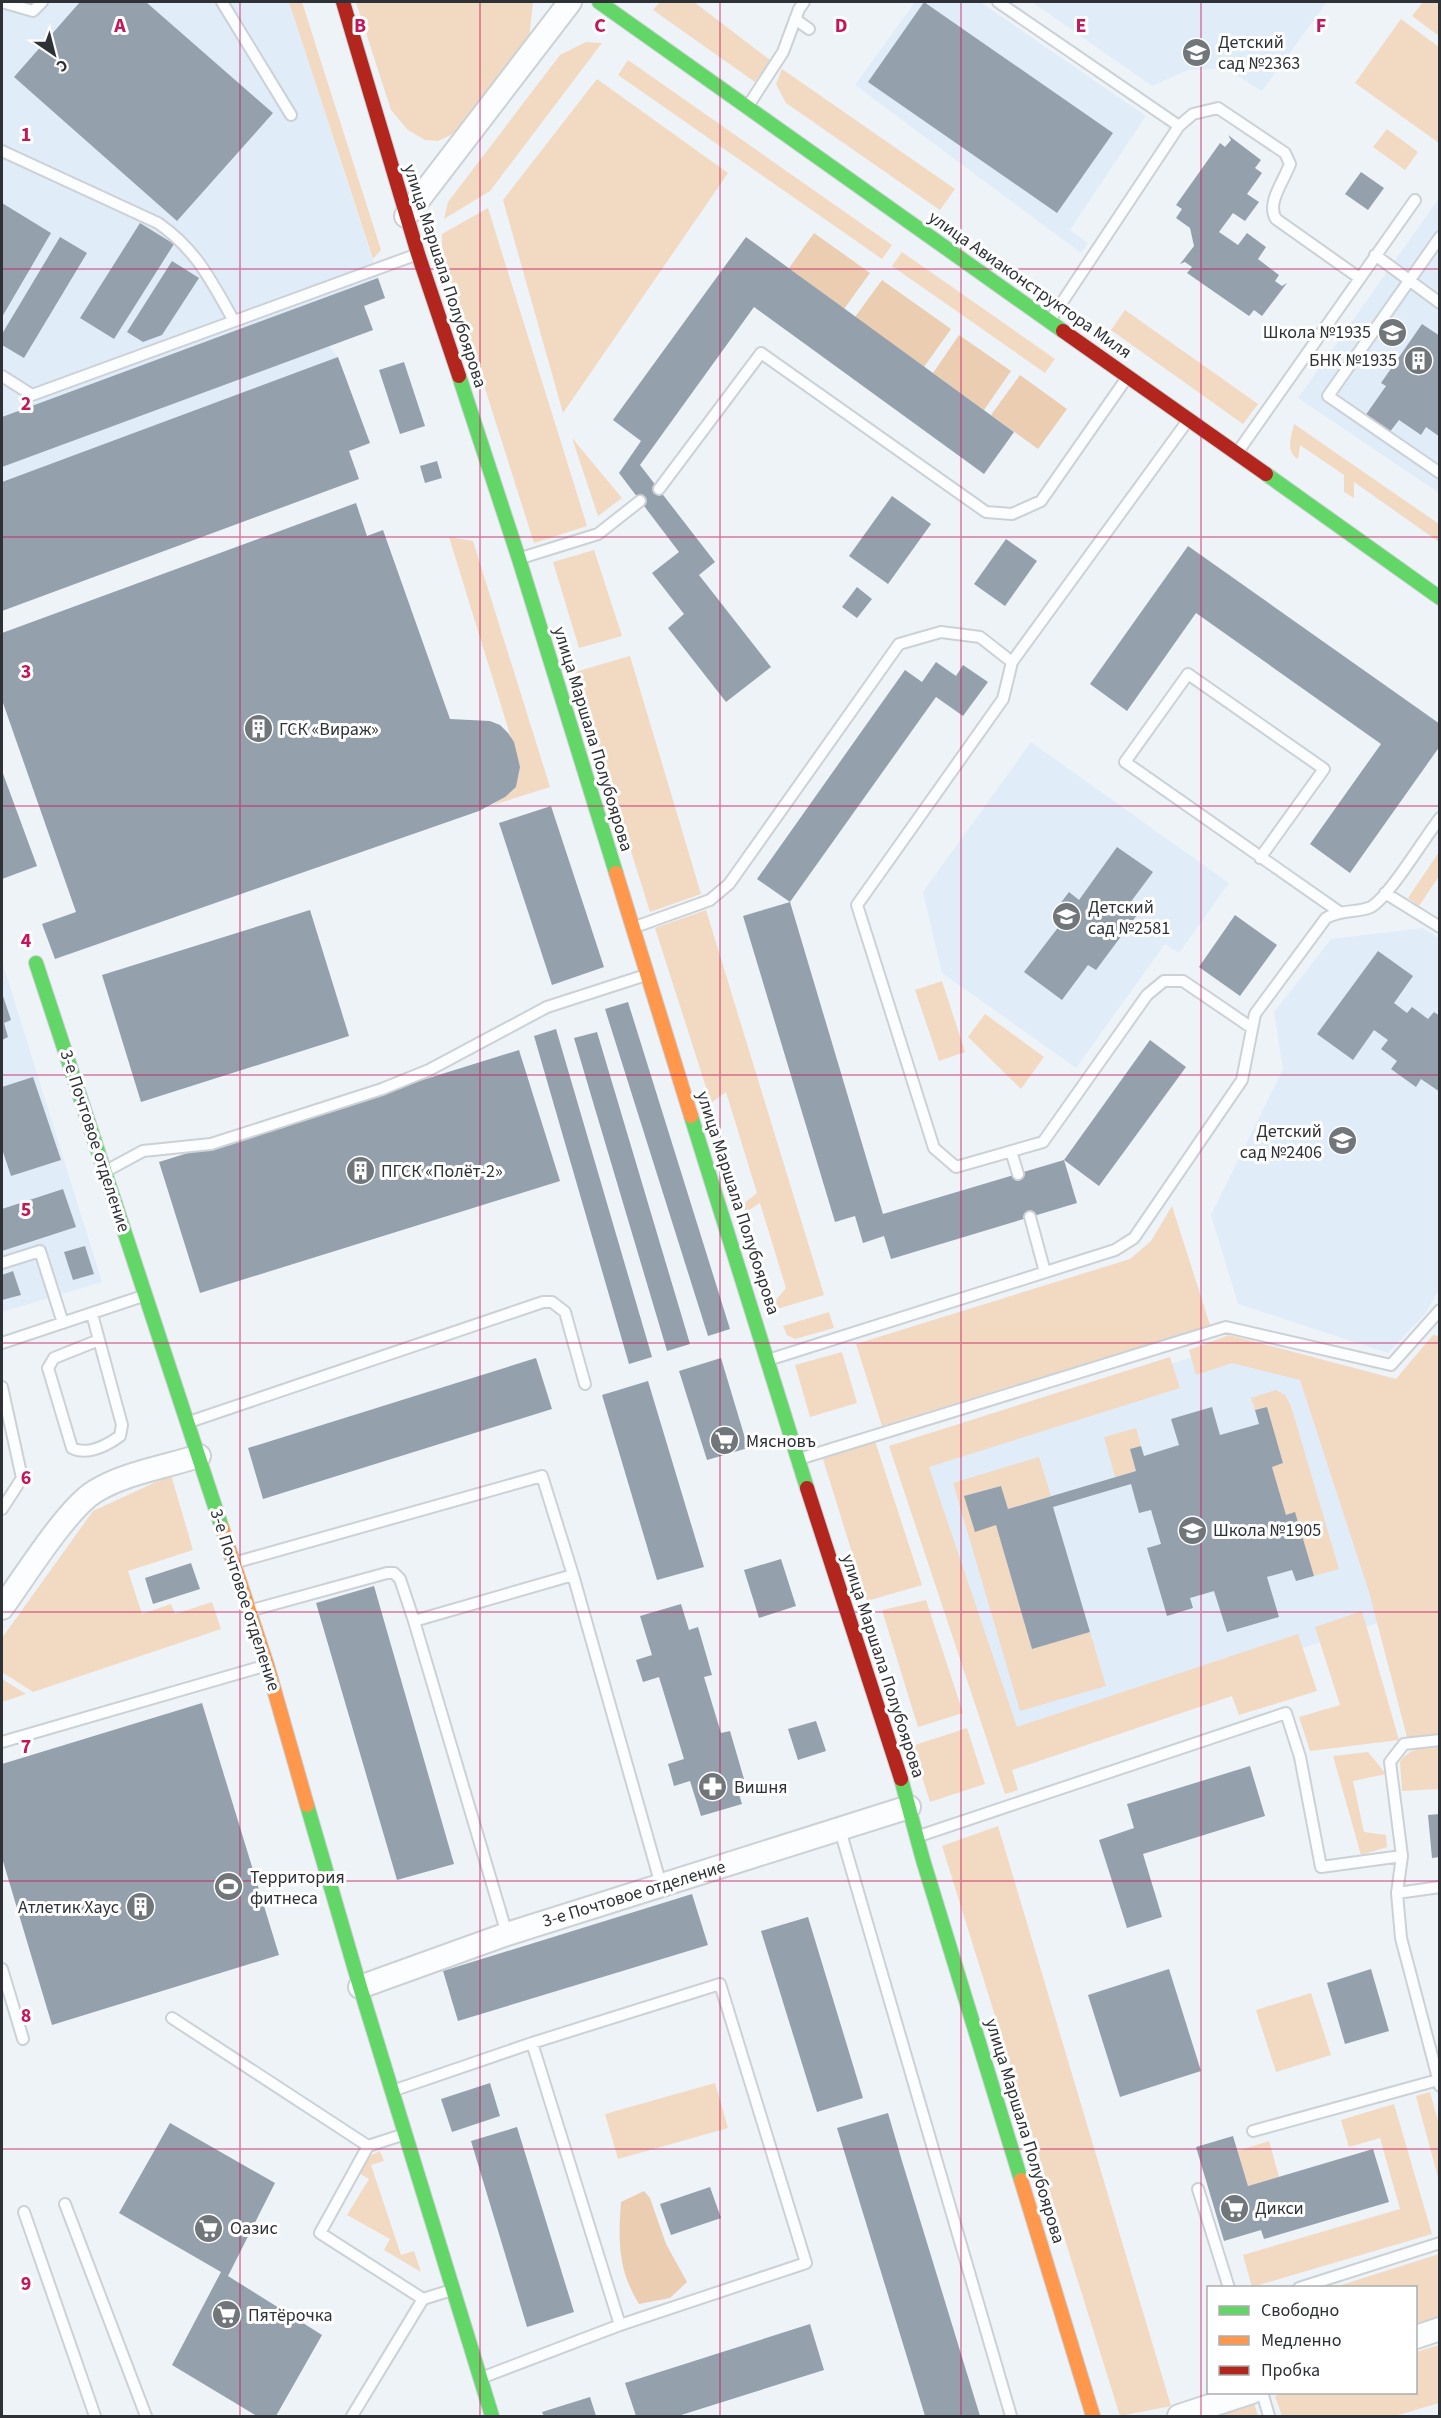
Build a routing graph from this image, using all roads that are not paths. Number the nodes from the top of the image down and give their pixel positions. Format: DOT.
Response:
graph roads {
  1 [pos="2,2"];
  2 [pos="42,2"];
  3 [pos="222,2"];
  4 [pos="343,2"];
  5 [pos="570,2"];
  6 [pos="599,2"];
  7 [pos="804,2"];
  8 [pos="998,2"];
  9 [pos="795,19"];
  10 [pos="809,29"];
  11 [pos="748,106"];
  12 [pos="291,115"];
  13 [pos="1179,126"];
  14 [pos="2,150"];
  15 [pos="1414,200"];
  16 [pos="406,216"];
  17 [pos="1440,237"];
  18 [pos="418,254"];
  19 [pos="1375,255"];
  20 [pos="1358,277"];
  21 [pos="1409,281"];
  22 [pos="1440,303"];
  23 [pos="234,321"];
  24 [pos="1050,321"];
  25 [pos="2,376"];
  26 [pos="1128,376"];
  27 [pos="1188,420"];
  28 [pos="1237,454"];
  29 [pos="1440,473"];
  30 [pos="658,489"];
  31 [pos="640,501"];
  32 [pos="519,559"];
  33 [pos="1440,598"];
  34 [pos="1012,662"];
  35 [pos="1440,818"];
  36 [pos="1260,858"];
  37 [pos="1385,893"];
  38 [pos="1338,912"];
  39 [pos="1440,927"];
  40 [pos="632,928"];
  41 [pos="36,963"];
  42 [pos="646,975"];
  43 [pos="1252,1028"];
  44 [pos="1011,1151"];
  45 [pos="106,1171"];
  46 [pos="1018,1174"];
  47 [pos="1030,1217"];
  48 [pos="2,1263"];
  49 [pos="1045,1272"];
  50 [pos="146,1295"];
  51 [pos="92,1314"];
  52 [pos="1438,1316"];
  53 [pos="63,1323"];
  54 [pos="99,1340"];
  55 [pos="2,1343"];
  56 [pos="768,1360"];
  57 [pos="585,1384"];
  58 [pos="2,1387"];
  59 [pos="188,1422"];
  60 [pos="199,1456"];
  61 [pos="797,1459"];
  62 [pos="2,1509"];
  63 [pos="234,1563"];
  64 [pos="573,1575"];
  65 [pos="2,1608"];
  66 [pos="249,1610"];
  67 [pos="414,1621"];
  68 [pos="267,1665"];
  69 [pos="1440,1740"];
  70 [pos="2,1742"];
  71 [pos="909,1807"];
  72 [pos="840,1830"];
  73 [pos="916,1837"];
  74 [pos="1402,1856"];
  75 [pos="661,1885"];
  76 [pos="1440,1887"];
  77 [pos="1398,1893"];
  78 [pos="507,1934"];
  79 [pos="2,1969"];
  80 [pos="360,1987"];
  81 [pos="172,2018"];
  82 [pos="23,2038"];
  83 [pos="532,2043"];
  84 [pos="1439,2083"];
  85 [pos="392,2091"];
  86 [pos="1253,2131"];
  87 [pos="406,2134"];
  88 [pos="368,2146"];
  89 [pos="1198,2189"];
  90 [pos="65,2204"];
  91 [pos="24,2212"];
  92 [pos="1440,2243"];
  93 [pos="1228,2286"];
  94 [pos="1305,2286"];
  95 [pos="454,2290"];
  96 [pos="423,2299"];
  97 [pos="620,2325"];
  98 [pos="1440,2329"];
  99 [pos="1417,2337"];
  100 [pos="481,2378"];
  101 [pos="1246,2394"];
  102 [pos="1263,2394"];
  103 [pos="95,2416"];
  104 [pos="146,2416"];
  105 [pos="352,2416"];
  106 [pos="492,2416"];
  107 [pos="1011,2416"];
  108 [pos="1093,2416"];
  109 [pos="1179,2416"];
  110 [pos="1269,2416"];
  1 -- 2 [label="lane"];
  3 -- 12 [label="lane"];
  4 -- 16 [label="street, улица Маршала Полубоярова"];
  5 -- 16 [label="street"];
  6 -- 11 [label="street, улица Авиаконструктора Миля"];
  7 -- 9 [label="lane"];
  8 -- 13 [label="lane"];
  9 -- 10 [label="lane"];
  9 -- 11 [label="lane"];
  11 -- 24 [label="street, улица Авиаконструктора Миля"];
  13 -- 20 [label="lane"];
  13 -- 24 [label="lane"];
  14 -- 23 [label="lane"];
  15 -- 19 [label="lane"];
  16 -- 18 [label="street, улица Маршала Полубоярова"];
  17 -- 21 [label="lane"];
  18 -- 23 [label="lane"];
  18 -- 32 [label="street, улица Маршала Полубоярова"];
  19 -- 20 [label="lane"];
  19 -- 21 [label="lane"];
  20 -- 28 [label="lane"];
  21 -- 22 [label="lane"];
  21 -- 29 [label="lane"];
  23 -- 25 [label="lane"];
  24 -- 26 [label="street, улица Авиаконструктора Миля"];
  26 -- 27 [label="street, улица Авиаконструктора Миля"];
  26 -- 30 [label="lane"];
  27 -- 28 [label="street, улица Авиаконструктора Миля"];
  27 -- 34 [label="lane"];
  28 -- 33 [label="street, улица Авиаконструктора Миля"];
  31 -- 32 [label="lane"];
  32 -- 40 [label="street, улица Маршала Полубоярова"];
  34 -- 40 [label="lane"];
  34 -- 44 [label="lane"];
  35 -- 37 [label="lane"];
  36 -- 36 [label="lane"];
  36 -- 38 [label="lane"];
  37 -- 38 [label="lane"];
  37 -- 39 [label="lane"];
  38 -- 43 [label="lane"];
  40 -- 42 [label="street, улица Маршала Полубоярова"];
  41 -- 45 [label="street, 3-е Почтовое отделение"];
  42 -- 45 [label="lane"];
  42 -- 56 [label="street, улица Маршала Полубоярова"];
  43 -- 44 [label="lane"];
  43 -- 49 [label="lane"];
  44 -- 46 [label="lane"];
  45 -- 50 [label="street, 3-е Почтовое отделение"];
  47 -- 49 [label="lane"];
  48 -- 53 [label="lane"];
  49 -- 56 [label="lane"];
  50 -- 51 [label="lane"];
  50 -- 59 [label="street, 3-е Почтовое отделение"];
  51 -- 53 [label="lane"];
  51 -- 54 [label="lane"];
  52 -- 61 [label="lane"];
  53 -- 55 [label="lane"];
  54 -- 54 [label="lane"];
  56 -- 61 [label="street, улица Маршала Полубоярова"];
  57 -- 59 [label="lane"];
  58 -- 62 [label="lane"];
  59 -- 60 [label="street, 3-е Почтовое отделение"];
  60 -- 63 [label="street, 3-е Почтовое отделение"];
  60 -- 65 [label="street"];
  61 -- 71 [label="street, улица Маршала Полубоярова"];
  63 -- 64 [label="lane"];
  63 -- 66 [label="street, 3-е Почтовое отделение"];
  64 -- 67 [label="lane"];
  64 -- 75 [label="lane"];
  66 -- 67 [label="lane"];
  66 -- 68 [label="street, 3-е Почтовое отделение"];
  67 -- 78 [label="lane"];
  68 -- 70 [label="lane"];
  68 -- 80 [label="street, 3-е Почтовое отделение"];
  69 -- 74 [label="lane"];
  71 -- 72 [label="street, 3-е Почтовое отделение"];
  71 -- 73 [label="street, улица Маршала Полубоярова"];
  72 -- 75 [label="street, 3-е Почтовое отделение"];
  72 -- 107 [label="lane"];
  73 -- 74 [label="lane"];
  73 -- 108 [label="street, улица Маршала Полубоярова"];
  74 -- 77 [label="lane"];
  75 -- 78 [label="street, 3-е Почтовое отделение"];
  76 -- 77 [label="lane"];
  77 -- 84 [label="lane"];
  78 -- 80 [label="street, 3-е Почтовое отделение"];
  79 -- 82 [label="lane"];
  80 -- 85 [label="street, 3-е Почтовое отделение"];
  81 -- 88 [label="lane"];
  83 -- 85 [label="lane"];
  83 -- 97 [label="lane"];
  83 -- 97 [label="lane"];
  84 -- 86 [label="lane"];
  85 -- 87 [label="street, 3-е Почтовое отделение"];
  87 -- 88 [label="lane"];
  87 -- 95 [label="street, 3-е Почтовое отделение"];
  88 -- 96 [label="lane"];
  89 -- 93 [label="lane"];
  90 -- 104 [label="lane"];
  91 -- 103 [label="lane"];
  92 -- 94 [label="lane"];
  95 -- 96 [label="lane"];
  95 -- 100 [label="street, 3-е Почтовое отделение"];
  96 -- 105 [label="lane"];
  97 -- 100 [label="lane"];
  98 -- 99 [label="street"];
  100 -- 106 [label="street, 3-е Почтовое отделение"];
  101 -- 109 [label="street"];
  102 -- 110 [label="lane"];
}
